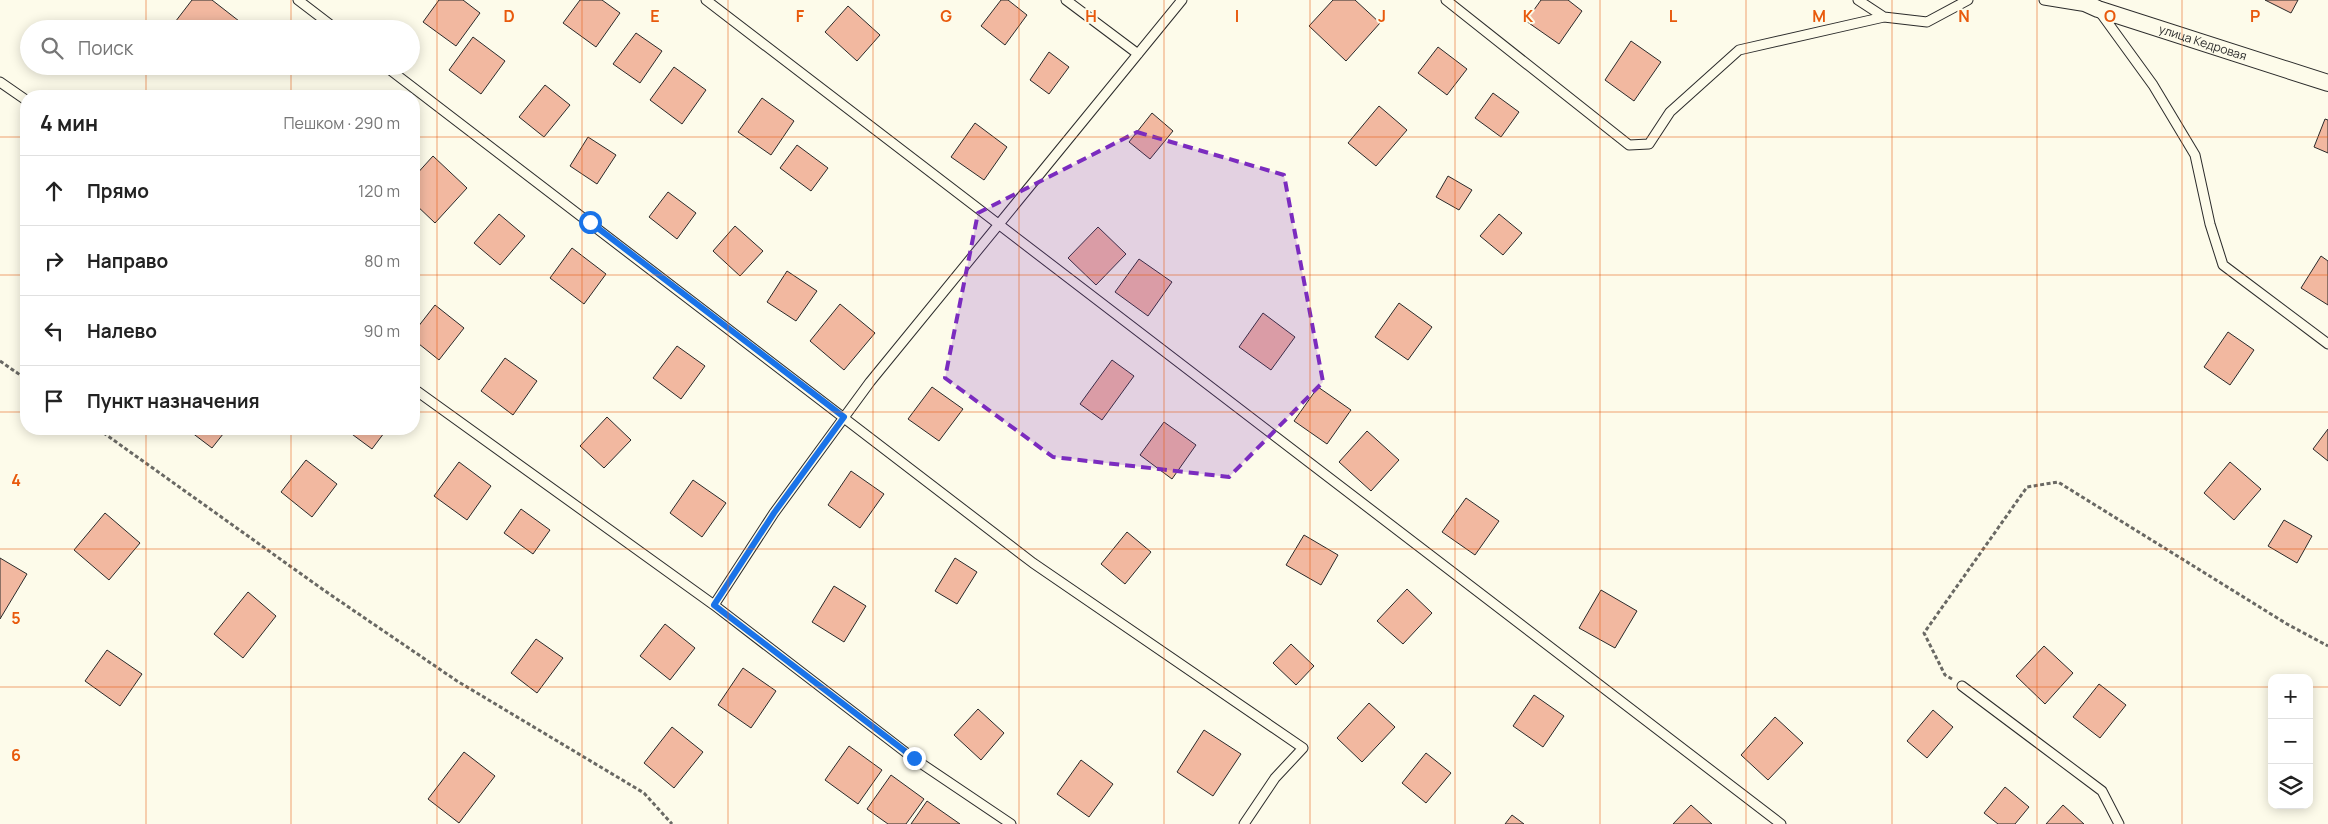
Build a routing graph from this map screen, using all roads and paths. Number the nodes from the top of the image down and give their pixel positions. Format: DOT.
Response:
graph roads {
  1 [pos="298,0"];
  2 [pos="706,0"];
  3 [pos="1066,0"];
  4 [pos="1182,0"];
  5 [pos="1446,0"];
  6 [pos="1858,0"];
  7 [pos="1968,0"];
  8 [pos="2044,0"];
  9 [pos="2078,0"];
  10 [pos="2098,9"];
  11 [pos="1884,17"];
  12 [pos="324,20"];
  13 [pos="1138,54"];
  14 [pos="397,75"];
  15 [pos="0,82"];
  16 [pos="2328,83"];
  17 [pos="416,90"];
  18 [pos="420,93"];
  19 [pos="20,96"];
  20 [pos="998,224"];
  21 [pos="2328,344"];
  22 [pos="0,361"];
  23 [pos="20,375"];
  24 [pos="420,393"];
  25 [pos="844,417"];
  26 [pos="106,435"];
  27 [pos="714,605"];
  28 [pos="2328,646"];
  29 [pos="1962,686"];
  30 [pos="672,824"];
  31 [pos="1011,824"];
  32 [pos="1244,824"];
  33 [pos="1781,824"];
  34 [pos="2119,824"];
  1 -- 12 [label="lane"];
  2 -- 20 [label="lane"];
  3 -- 13 [label="lane"];
  4 -- 13 [label="lane"];
  5 -- 11 [label="lane"];
  6 -- 11 [label="lane"];
  7 -- 11 [label="lane"];
  8 -- 10 [label="lane"];
  9 -- 10 [label="street, улица Кедровая"];
  10 -- 16 [label="street, улица Кедровая"];
  10 -- 21 [label="lane"];
  13 -- 20 [label="lane"];
  14 -- 17 [label="lane"];
  15 -- 19 [label="lane"];
  18 -- 25 [label="lane"];
  20 -- 25 [label="lane"];
  20 -- 33 [label="lane"];
  22 -- 23 [label="path"];
  24 -- 27 [label="lane"];
  25 -- 27 [label="lane"];
  25 -- 32 [label="lane"];
  26 -- 30 [label="path"];
  27 -- 31 [label="lane"];
  28 -- 29 [label="path"];
  29 -- 34 [label="lane"];
}
